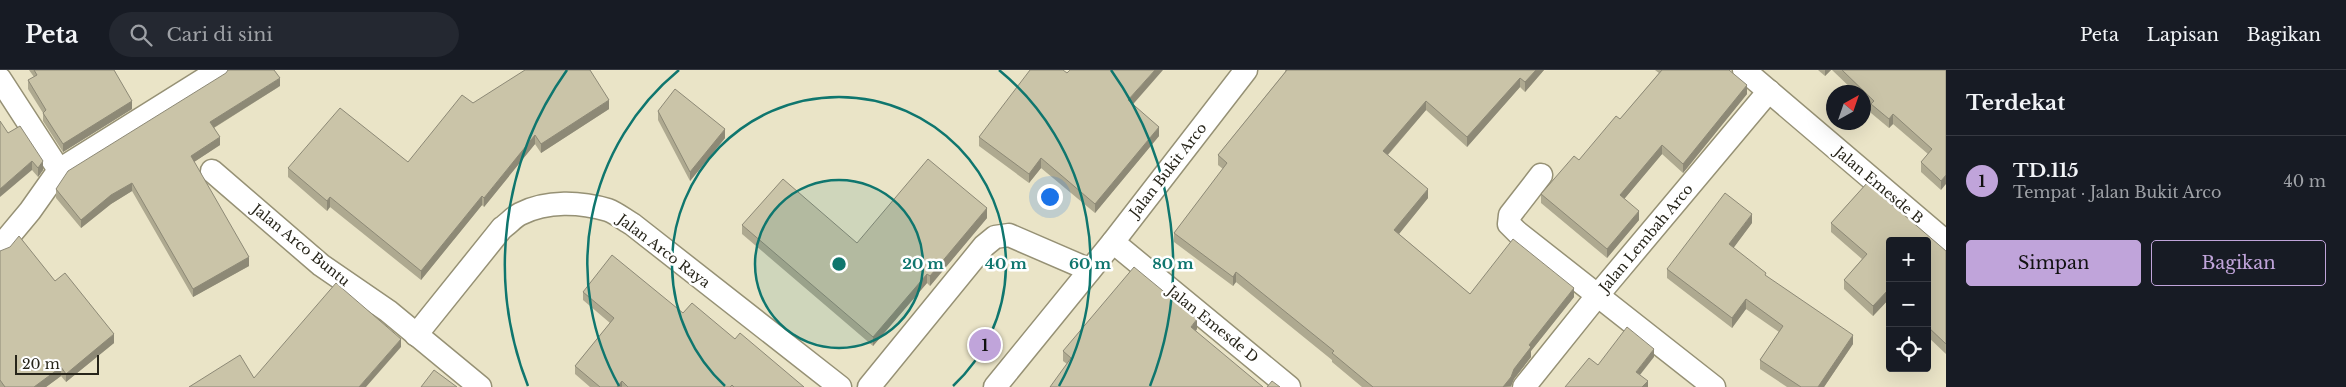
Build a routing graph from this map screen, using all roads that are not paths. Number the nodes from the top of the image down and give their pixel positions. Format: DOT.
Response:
graph roads {
  1 [pos="219,70"];
  2 [pos="1246,70"];
  3 [pos="1744,70"];
  4 [pos="0,79"];
  5 [pos="1769,91"];
  6 [pos="59,170"];
  7 [pos="212,171"];
  8 [pos="1541,175"];
  9 [pos="1113,242"];
  10 [pos="1946,242"];
  11 [pos="0,246"];
  12 [pos="1090,270"];
  13 [pos="1597,296"];
  14 [pos="416,335"];
  15 [pos="480,387"];
  16 [pos="840,387"];
  17 [pos="869,387"];
  18 [pos="995,387"];
  19 [pos="1289,387"];
  20 [pos="1524,387"];
  21 [pos="1714,387"];
  1 -- 6 [label="street"];
  2 -- 9 [label="street, Jalan Bukit Arco"];
  3 -- 5 [label="street, Jalan Emesde B"];
  4 -- 6 [label="street"];
  5 -- 10 [label="street, Jalan Emesde B"];
  5 -- 13 [label="street, Jalan Lembah Arco"];
  6 -- 11 [label="street"];
  7 -- 14 [label="street, Jalan Arco Buntu"];
  8 -- 13 [label="street"];
  9 -- 12 [label="street, Jalan Bukit Arco"];
  9 -- 19 [label="street, Jalan Emesde D"];
  12 -- 17 [label="street"];
  12 -- 18 [label="street, Jalan Bukit Arco"];
  13 -- 20 [label="street, Jalan Lembah Arco"];
  13 -- 21 [label="street"];
  14 -- 15 [label="street"];
  14 -- 16 [label="street, Jalan Arco Raya"];
}
